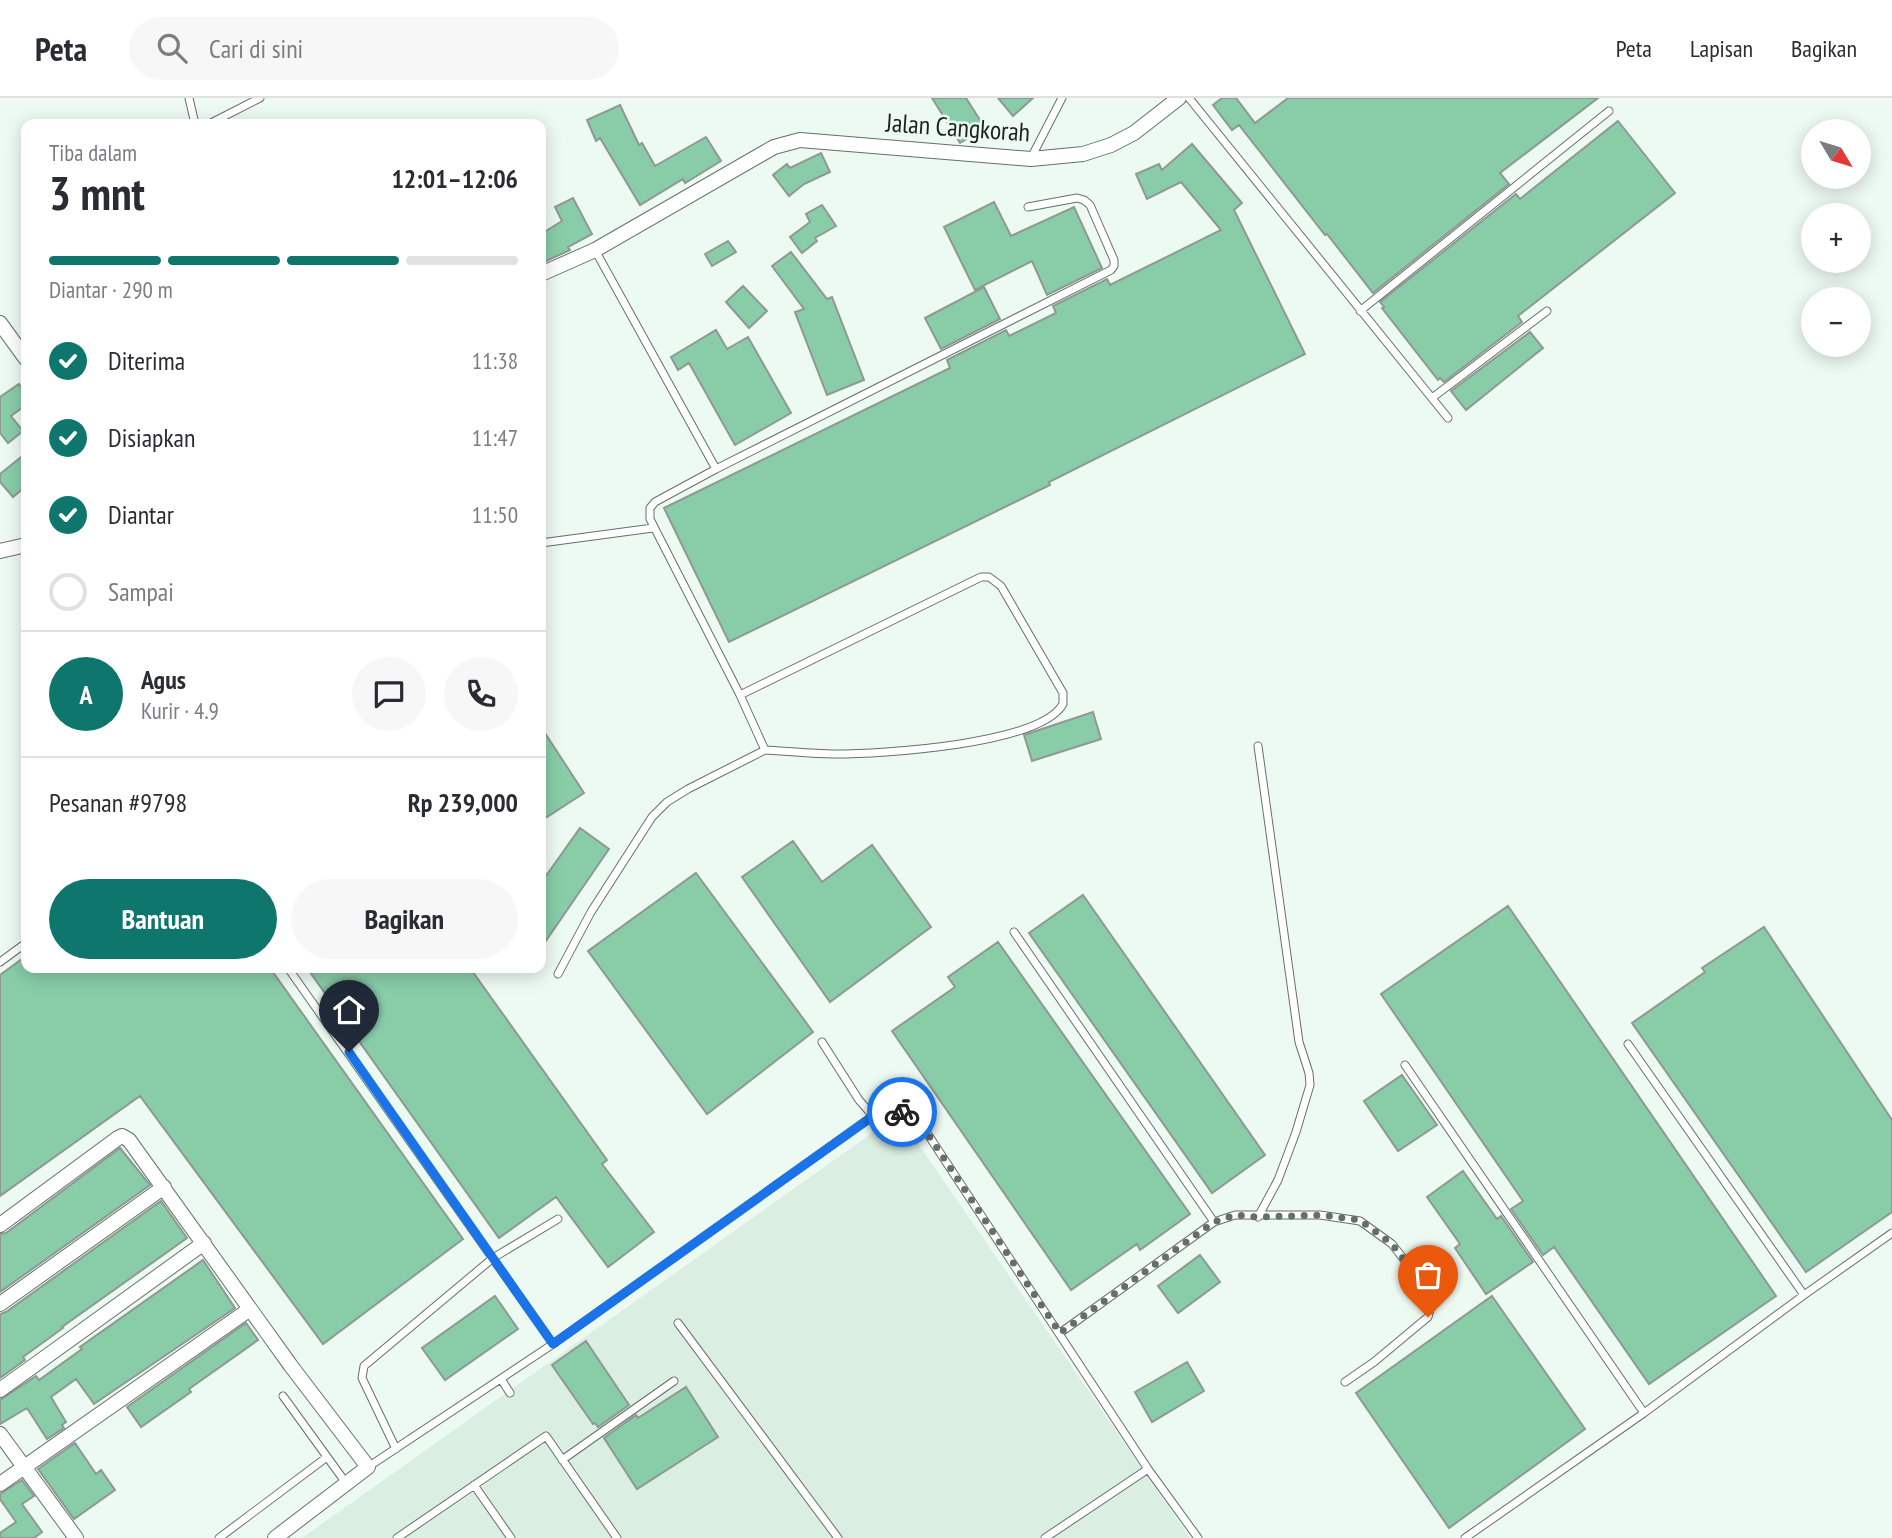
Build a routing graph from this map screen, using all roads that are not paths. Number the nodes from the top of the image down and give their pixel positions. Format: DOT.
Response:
graph roads {
  1 [pos="190,98"];
  2 [pos="260,98"];
  3 [pos="1062,98"];
  4 [pos="1179,98"];
  5 [pos="1189,98"];
  6 [pos="1609,111"];
  7 [pos="194,119"];
  8 [pos="219,119"];
  9 [pos="1031,159"];
  10 [pos="1028,207"];
  11 [pos="595,250"];
  12 [pos="546,272"];
  13 [pos="1360,311"];
  14 [pos="1547,311"];
  15 [pos="0,323"];
  16 [pos="21,352"];
  17 [pos="1432,398"];
  18 [pos="1448,418"];
  19 [pos="716,469"];
  20 [pos="653,528"];
  21 [pos="546,543"];
  22 [pos="21,546"];
  23 [pos="0,551"];
  24 [pos="740,695"];
  25 [pos="1258,746"];
  26 [pos="765,750"];
  27 [pos="1014,932"];
  28 [pos="21,947"];
  29 [pos="0,962"];
  30 [pos="292,973"];
  31 [pos="558,974"];
  32 [pos="822,1042"];
  33 [pos="1628,1044"];
  34 [pos="1405,1065"];
  35 [pos="873,1116"];
  36 [pos="164,1187"];
  37 [pos="1258,1217"];
  38 [pos="558,1219"];
  39 [pos="1214,1222"];
  40 [pos="0,1225"];
  41 [pos="1892,1233"];
  42 [pos="204,1244"];
  43 [pos="493,1258"];
  44 [pos="1804,1295"];
  45 [pos="0,1304"];
  46 [pos="250,1309"];
  47 [pos="678,1323"];
  48 [pos="1060,1333"];
  49 [pos="553,1344"];
  50 [pos="501,1380"];
  51 [pos="674,1381"];
  52 [pos="1345,1382"];
  53 [pos="0,1390"];
  54 [pos="510,1393"];
  55 [pos="283,1396"];
  56 [pos="1644,1413"];
  57 [pos="0,1434"];
  58 [pos="396,1449"];
  59 [pos="327,1457"];
  60 [pos="562,1460"];
  61 [pos="368,1467"];
  62 [pos="23,1468"];
  63 [pos="1148,1469"];
  64 [pos="0,1484"];
  65 [pos="347,1484"];
  66 [pos="474,1485"];
  67 [pos="72,1537"];
  68 [pos="219,1538"];
  69 [pos="275,1538"];
  70 [pos="397,1538"];
  71 [pos="511,1538"];
  72 [pos="617,1538"];
  73 [pos="838,1538"];
  74 [pos="1045,1538"];
  75 [pos="1198,1538"];
  76 [pos="1465,1538"];
  1 -- 7 [label="lane"];
  2 -- 8 [label="lane"];
  3 -- 9 [label="lane"];
  4 -- 9 [label="street, Jalan Cangkorah"];
  5 -- 13 [label="lane"];
  6 -- 13 [label="lane"];
  9 -- 11 [label="street, Jalan Cangkorah"];
  10 -- 19 [label="lane"];
  11 -- 12 [label="street, Jalan Cangkorah"];
  11 -- 19 [label="lane"];
  13 -- 17 [label="lane"];
  14 -- 17 [label="lane"];
  15 -- 16 [label="street"];
  17 -- 18 [label="lane"];
  19 -- 20 [label="lane"];
  20 -- 21 [label="lane"];
  20 -- 24 [label="lane"];
  22 -- 23 [label="street"];
  24 -- 26 [label="lane"];
  24 -- 26 [label="lane"];
  25 -- 37 [label="lane"];
  26 -- 31 [label="lane"];
  27 -- 39 [label="lane"];
  28 -- 29 [label="lane"];
  30 -- 43 [label="lane"];
  32 -- 35 [label="lane"];
  33 -- 44 [label="lane"];
  34 -- 56 [label="lane"];
  35 -- 48 [label="lane"];
  35 -- 49 [label="lane"];
  36 -- 40 [label="street"];
  36 -- 42 [label="street"];
  36 -- 45 [label="street"];
  37 -- 39 [label="lane"];
  37 -- 52 [label="lane"];
  38 -- 43 [label="lane"];
  39 -- 48 [label="lane"];
  41 -- 44 [label="lane"];
  42 -- 46 [label="street"];
  42 -- 53 [label="street"];
  43 -- 49 [label="lane"];
  43 -- 58 [label="lane"];
  44 -- 56 [label="lane"];
  46 -- 61 [label="street"];
  46 -- 62 [label="street"];
  47 -- 73 [label="lane"];
  48 -- 63 [label="lane"];
  49 -- 50 [label="lane"];
  50 -- 54 [label="lane"];
  50 -- 58 [label="lane"];
  51 -- 60 [label="lane"];
  55 -- 59 [label="lane"];
  56 -- 76 [label="lane"];
  57 -- 62 [label="street"];
  58 -- 61 [label="lane"];
  59 -- 65 [label="lane"];
  59 -- 68 [label="lane"];
  60 -- 66 [label="lane"];
  60 -- 72 [label="lane"];
  61 -- 65 [label="street"];
  62 -- 64 [label="street"];
  62 -- 67 [label="street"];
  63 -- 74 [label="lane"];
  63 -- 75 [label="lane"];
  65 -- 69 [label="street"];
  66 -- 70 [label="lane"];
  66 -- 71 [label="lane"];
}
